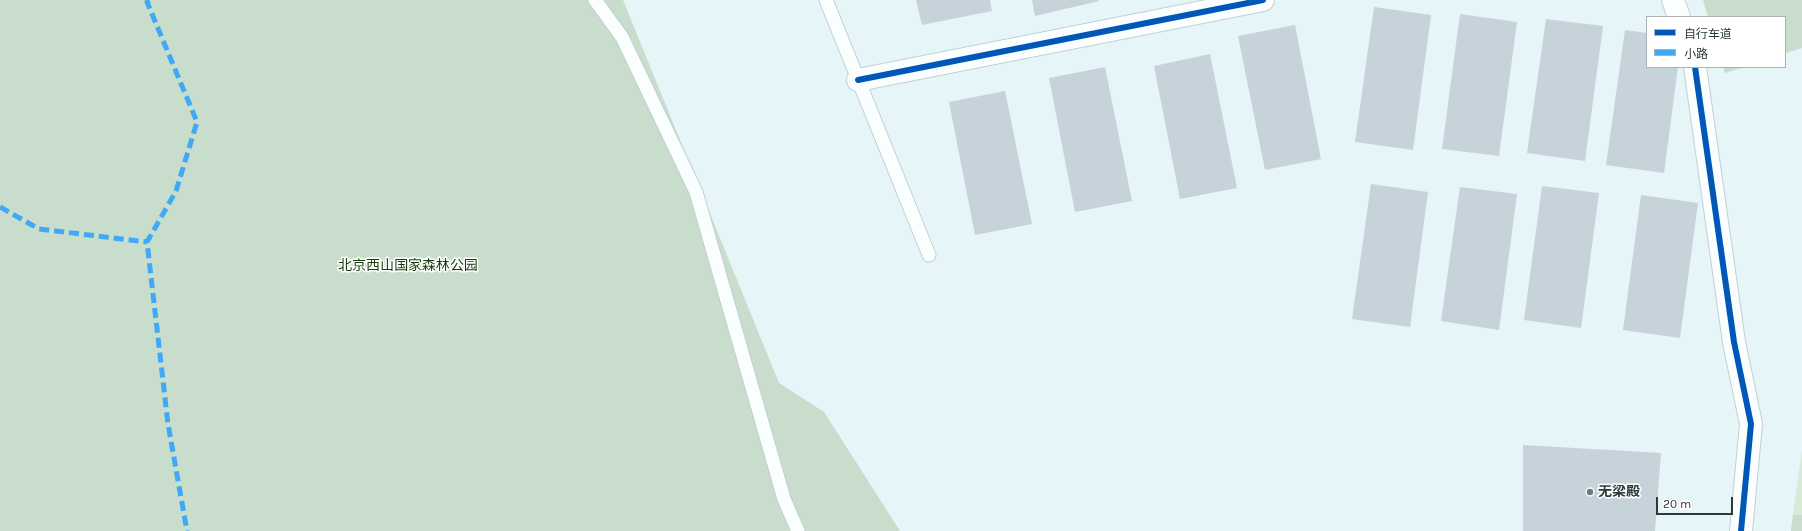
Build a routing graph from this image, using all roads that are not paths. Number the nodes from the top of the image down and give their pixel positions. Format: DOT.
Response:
graph roads {
  1 [pos="595,0"];
  2 [pos="826,0"];
  3 [pos="1263,0"];
  4 [pos="1673,0"];
  5 [pos="1679,16"];
  6 [pos="1695,68"];
  7 [pos="858,80"];
  8 [pos="929,255"];
  9 [pos="798,531"];
  10 [pos="1741,531"];
  1 -- 9 [label="lane"];
  2 -- 7 [label="lane"];
  3 -- 7 [label="street"];
  4 -- 5 [label="street"];
  6 -- 10 [label="street"];
  7 -- 8 [label="lane"];
}
